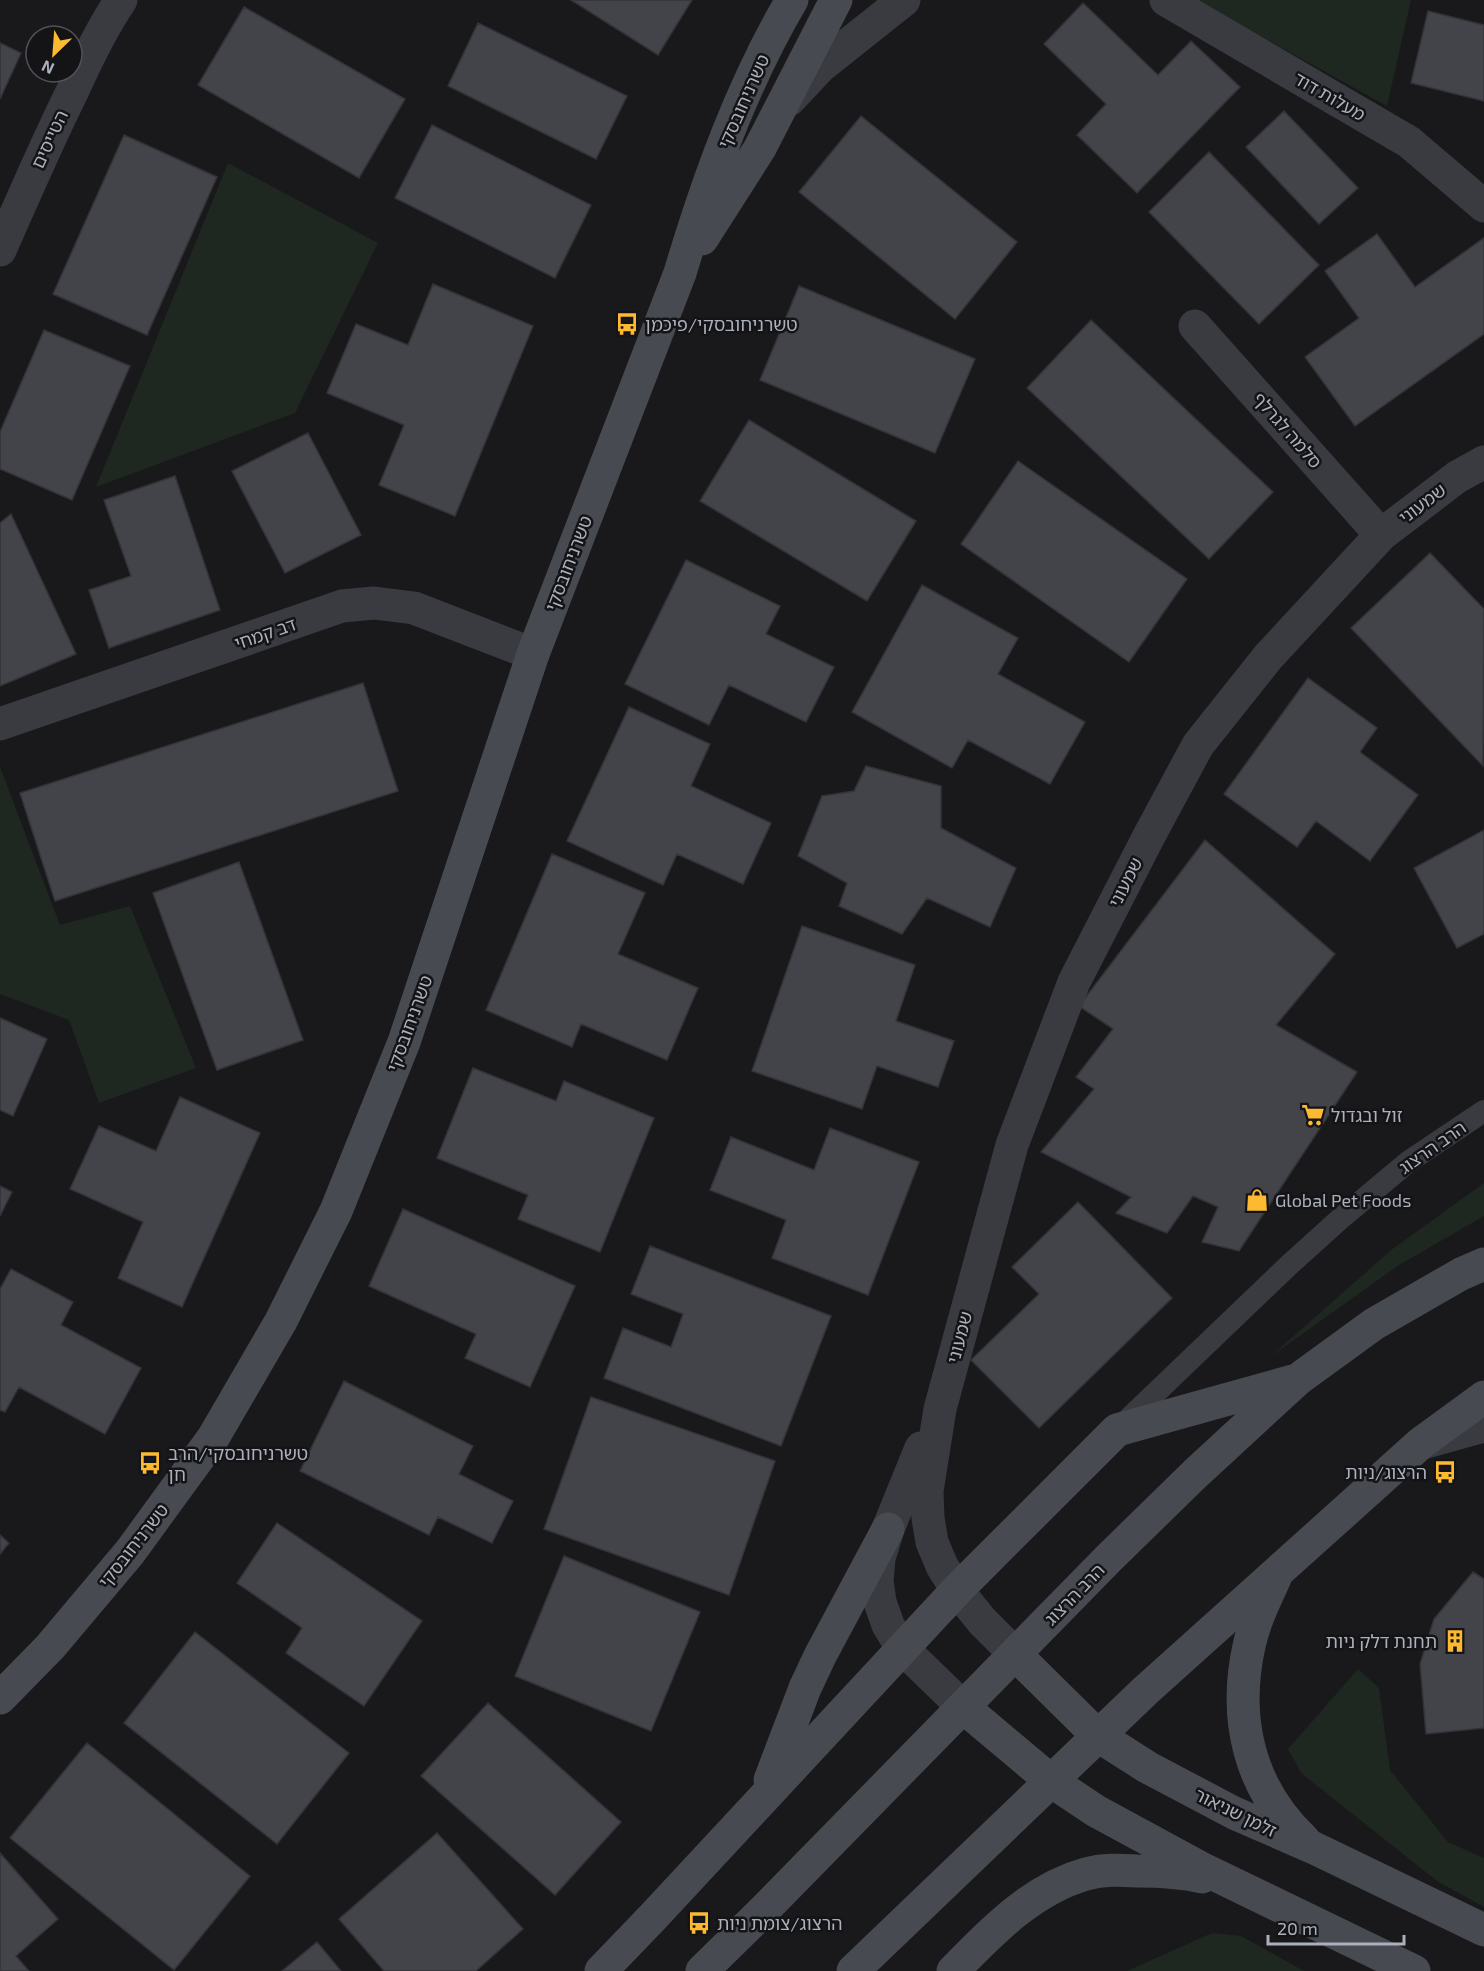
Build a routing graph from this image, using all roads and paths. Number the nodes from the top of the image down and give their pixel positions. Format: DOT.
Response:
graph roads {
  1 [pos="121,0"];
  2 [pos="792,0"];
  3 [pos="836,0"];
  4 [pos="904,0"];
  5 [pos="1166,0"];
  6 [pos="783,105"];
  7 [pos="1484,206"];
  8 [pos="0,250"];
  9 [pos="680,273"];
  10 [pos="1195,326"];
  11 [pos="1484,462"];
  12 [pos="1381,535"];
  13 [pos="533,654"];
  14 [pos="0,724"];
  15 [pos="1484,1111"];
  16 [pos="1484,1264"];
  17 [pos="1297,1380"];
  18 [pos="1484,1397"];
  19 [pos="940,1409"];
  20 [pos="1484,1426"];
  21 [pos="1118,1430"];
  22 [pos="1420,1443"];
  23 [pos="888,1529"];
  24 [pos="1279,1569"];
  25 [pos="957,1590"];
  26 [pos="902,1648"];
  27 [pos="1015,1654"];
  28 [pos="0,1698"];
  29 [pos="963,1707"];
  30 [pos="1097,1735"];
  31 [pos="1051,1781"];
  32 [pos="763,1797"];
  33 [pos="1312,1847"];
  34 [pos="1232,1884"];
  35 [pos="1484,1930"];
  36 [pos="600,1971"];
  37 [pos="702,1971"];
  38 [pos="853,1971"];
  39 [pos="953,1971"];
  40 [pos="1414,1971"];
  1 -- 8 [label="street, הטייסים"];
  2 -- 9 [label="main road, טשרניחובסקי"];
  3 -- 6 [label="main road, טשרניחובסקי"];
  4 -- 6 [label="street, טשרניחובסקי"];
  5 -- 7 [label="street, מעלות דוד"];
  6 -- 9 [label="main road, טשרניחובסקי"];
  9 -- 13 [label="main road, טשרניחובסקי"];
  10 -- 12 [label="street, סלמה לגרלף"];
  11 -- 12 [label="street, שמעוני"];
  12 -- 19 [label="street, שמעוני"];
  13 -- 14 [label="street, דב קמחי"];
  13 -- 28 [label="main road, טשרניחובסקי"];
  15 -- 21 [label="lane, הרב הרצוג"];
  16 -- 17 [label="main road, הרב הרצוג"];
  17 -- 21 [label="main road"];
  17 -- 27 [label="main road, הרב הרצוג"];
  18 -- 22 [label="main road"];
  19 -- 23 [label="street, שמעוני"];
  19 -- 25 [label="street, שמעוני"];
  20 -- 22 [label="street"];
  21 -- 25 [label="main road"];
  22 -- 24 [label="main road"];
  23 -- 26 [label="street, שמעוני"];
  23 -- 32 [label="main road"];
  24 -- 30 [label="main road"];
  24 -- 33 [label="main road"];
  25 -- 26 [label="main road"];
  25 -- 27 [label="street, שמעוני"];
  26 -- 29 [label="street, שמעוני"];
  26 -- 32 [label="main road"];
  27 -- 29 [label="main road, הרב הרצוג"];
  27 -- 30 [label="main road, זלמן שניאור"];
  29 -- 31 [label="main road"];
  29 -- 37 [label="main road, הרב הרצוג"];
  30 -- 31 [label="main road"];
  30 -- 33 [label="main road, זלמן שניאור"];
  31 -- 34 [label="main road"];
  31 -- 38 [label="main road"];
  32 -- 36 [label="main road"];
  33 -- 35 [label="main road, זלמן שניאור"];
  34 -- 39 [label="main road"];
  34 -- 40 [label="main road"];
}
